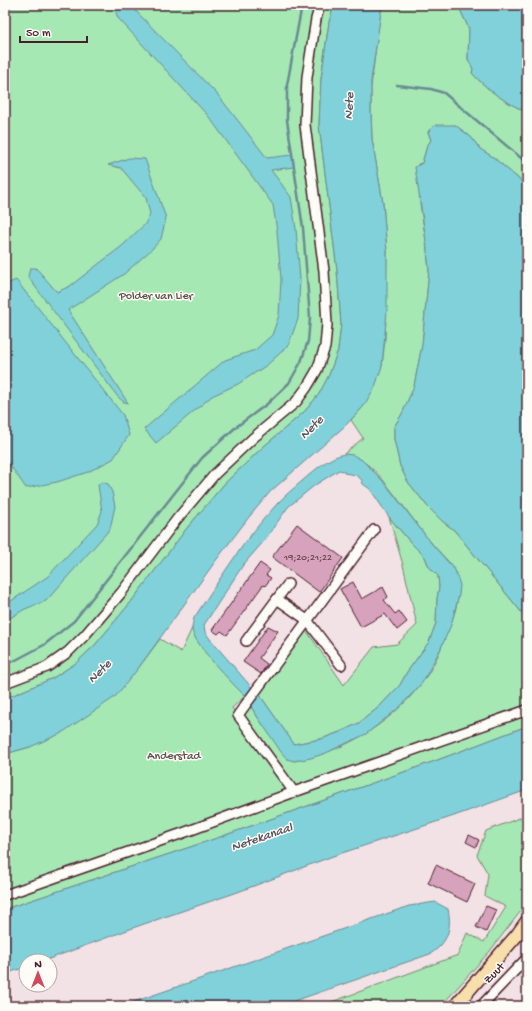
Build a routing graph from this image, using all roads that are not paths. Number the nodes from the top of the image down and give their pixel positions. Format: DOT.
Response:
graph roads {
  1 [pos="320,5"];
  2 [pos="374,530"];
  3 [pos="288,584"];
  4 [pos="277,599"];
  5 [pos="307,620"];
  6 [pos="246,641"];
  7 [pos="341,666"];
  8 [pos="5,683"];
  9 [pos="527,710"];
  10 [pos="294,792"];
  11 [pos="5,895"];
  12 [pos="527,921"];
  13 [pos="527,958"];
  14 [pos="455,1006"];
  15 [pos="481,1006"];
  1 -- 8 [label="street"];
  2 -- 5 [label="street"];
  3 -- 4 [label="street"];
  4 -- 5 [label="street"];
  4 -- 6 [label="street"];
  5 -- 7 [label="street"];
  5 -- 10 [label="street"];
  9 -- 10 [label="street"];
  10 -- 11 [label="street"];
  12 -- 14 [label="main road"];
  13 -- 15 [label="street, Zuut"];
}
